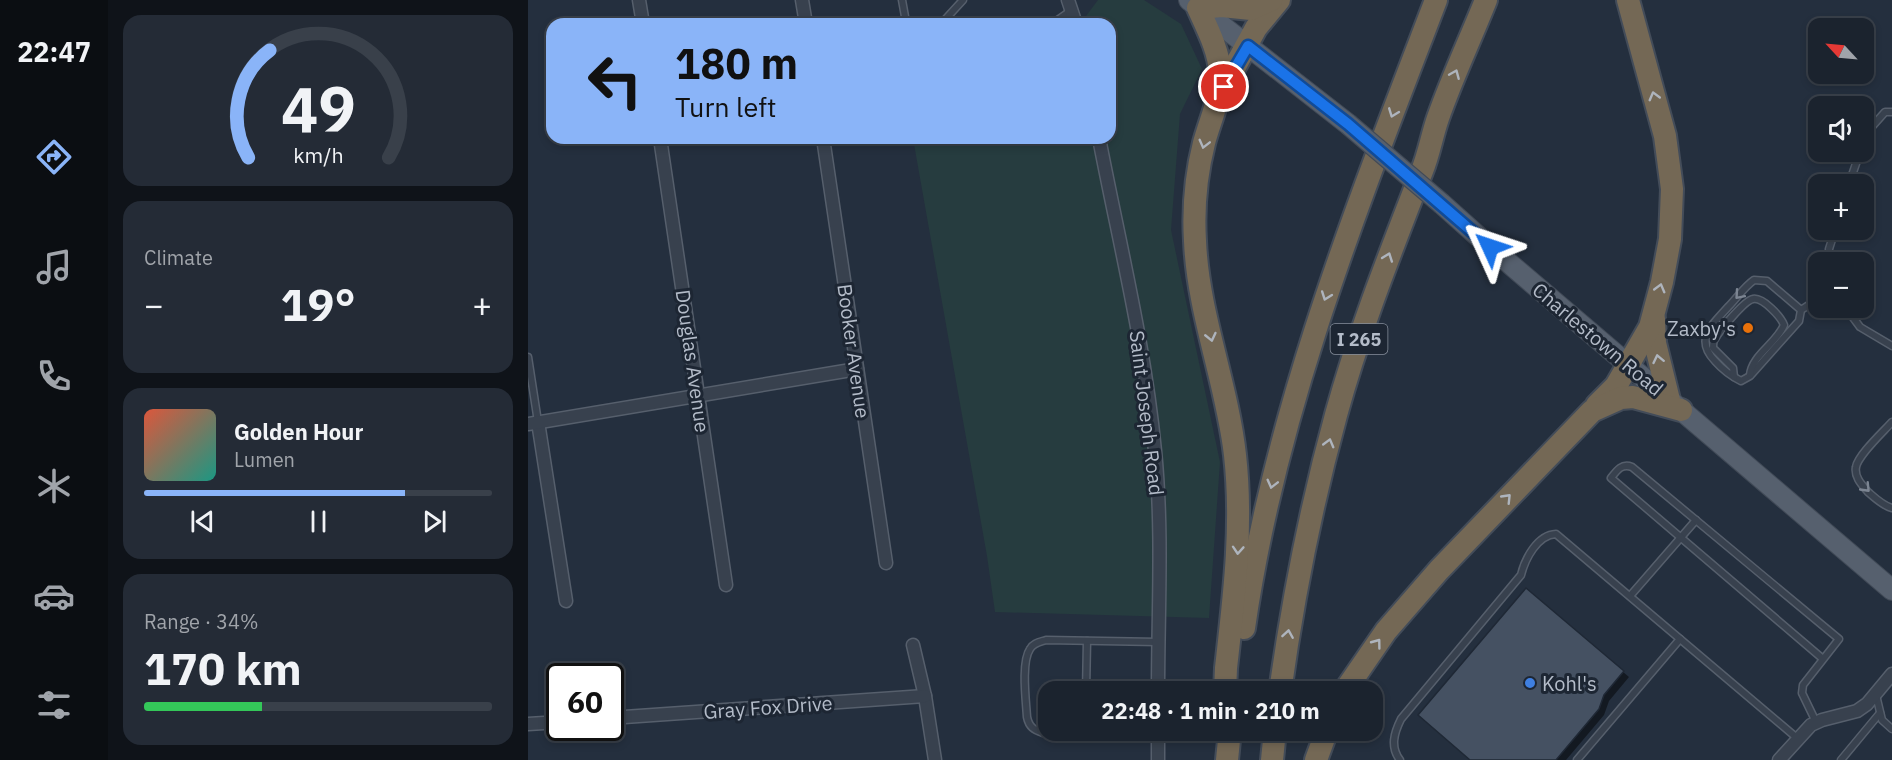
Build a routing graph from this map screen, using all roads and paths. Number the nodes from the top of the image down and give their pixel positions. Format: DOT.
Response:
graph roads {
  1 [pos="639,0"];
  2 [pos="802,0"];
  3 [pos="902,0"];
  4 [pos="963,0"];
  5 [pos="1271,0"];
  6 [pos="1279,0"];
  7 [pos="1436,0"];
  8 [pos="1486,0"];
  9 [pos="1628,0"];
  10 [pos="1194,4"];
  11 [pos="1070,5"];
  12 [pos="642,18"];
  13 [pos="805,18"];
  14 [pos="905,18"];
  15 [pos="951,18"];
  16 [pos="1058,18"];
  17 [pos="1248,46"];
  18 [pos="1217,101"];
  19 [pos="1892,112"];
  20 [pos="1874,124"];
  21 [pos="661,144"];
  22 [pos="824,144"];
  23 [pos="1100,144"];
  24 [pos="1808,305"];
  25 [pos="1801,310"];
  26 [pos="1654,317"];
  27 [pos="1853,318"];
  28 [pos="1892,346"];
  29 [pos="528,357"];
  30 [pos="1629,365"];
  31 [pos="857,369"];
  32 [pos="1750,376"];
  33 [pos="1734,377"];
  34 [pos="698,396"];
  35 [pos="1675,405"];
  36 [pos="1592,411"];
  37 [pos="1892,422"];
  38 [pos="533,423"];
  39 [pos="1892,508"];
  40 [pos="1696,520"];
  41 [pos="1681,537"];
  42 [pos="886,563"];
  43 [pos="726,585"];
  44 [pos="1892,590"];
  45 [pos="1630,596"];
  46 [pos="566,601"];
  47 [pos="1680,639"];
  48 [pos="1087,641"];
  49 [pos="1158,642"];
  50 [pos="914,645"];
  51 [pos="1823,659"];
  52 [pos="1892,674"];
  53 [pos="1086,681"];
  54 [pos="1158,681"];
  55 [pos="1225,681"];
  56 [pos="1237,681"];
  57 [pos="1281,681"];
  58 [pos="1351,681"];
  59 [pos="1876,694"];
  60 [pos="925,696"];
  61 [pos="1880,713"];
  62 [pos="624,717"];
  63 [pos="1816,722"];
  64 [pos="546,723"];
  65 [pos="528,724"];
  66 [pos="1892,729"];
  67 [pos="1038,731"];
  68 [pos="1797,738"];
  69 [pos="1158,741"];
  70 [pos="1225,741"];
  71 [pos="1228,741"];
  72 [pos="1274,741"];
  73 [pos="1323,741"];
  74 [pos="935,760"];
  75 [pos="1158,760"];
  76 [pos="1225,760"];
  77 [pos="1272,760"];
  78 [pos="1316,760"];
  79 [pos="1401,760"];
  80 [pos="1577,760"];
  81 [pos="1779,760"];
  82 [pos="1841,760"];
  1 -- 12 [label="street"];
  2 -- 13 [label="street"];
  3 -- 14 [label="lane"];
  4 -- 15 [label="lane"];
  5 -- 10 [label="highway"];
  6 -- 17 [label="highway"];
  7 -- 56 [label="highway, I 265, one-way"];
  57 -- 8 [label="highway, I 265, one-way"];
  26 -- 9 [label="highway, one-way"];
  10 -- 17 [label="main road, Charlestown Road"];
  10 -- 18 [label="highway"];
  11 -- 16 [label="lane"];
  17 -- 18 [label="highway"];
  17 -- 30 [label="main road, Charlestown Road, bridge"];
  18 -- 55 [label="highway, one-way"];
  19 -- 20 [label="lane"];
  21 -- 34 [label="street, Douglas Avenue"];
  22 -- 31 [label="street, Booker Avenue"];
  23 -- 49 [label="street, Saint Joseph Road"];
  24 -- 25 [label="lane"];
  25 -- 32 [label="lane"];
  25 -- 33 [label="lane, one-way"];
  26 -- 30 [label="highway"];
  35 -- 26 [label="highway, one-way"];
  27 -- 28 [label="lane"];
  29 -- 38 [label="lane"];
  30 -- 35 [label="main road, Charlestown Road"];
  30 -- 36 [label="highway"];
  31 -- 34 [label="street"];
  31 -- 42 [label="street, Booker Avenue"];
  32 -- 33 [label="lane"];
  32 -- 33 [label="lane"];
  34 -- 38 [label="street"];
  34 -- 43 [label="street, Douglas Avenue"];
  35 -- 36 [label="highway"];
  35 -- 44 [label="main road, Charlestown Road"];
  58 -- 36 [label="highway, one-way"];
  37 -- 39 [label="lane, one-way"];
  38 -- 46 [label="street"];
  40 -- 41 [label="lane"];
  40 -- 41 [label="lane"];
  40 -- 51 [label="lane"];
  41 -- 45 [label="lane"];
  41 -- 51 [label="lane"];
  45 -- 47 [label="lane"];
  45 -- 79 [label="lane"];
  47 -- 68 [label="lane"];
  47 -- 80 [label="lane"];
  48 -- 49 [label="lane"];
  48 -- 53 [label="lane"];
  48 -- 67 [label="lane"];
  49 -- 54 [label="street, Saint Joseph Road"];
  50 -- 60 [label="street"];
  51 -- 63 [label="lane"];
  52 -- 59 [label="street"];
  59 -- 61 [label="lane"];
  59 -- 63 [label="street"];
  60 -- 62 [label="street, Gray Fox Drive"];
  60 -- 74 [label="street"];
  61 -- 66 [label="lane"];
  61 -- 82 [label="lane"];
  63 -- 68 [label="street"];
  64 -- 65 [label="street"];
  68 -- 81 [label="street"];
  69 -- 75 [label="street"];
  70 -- 76 [label="highway"];
  71 -- 76 [label="highway"];
  72 -- 77 [label="highway"];
  73 -- 78 [label="highway"];
}
